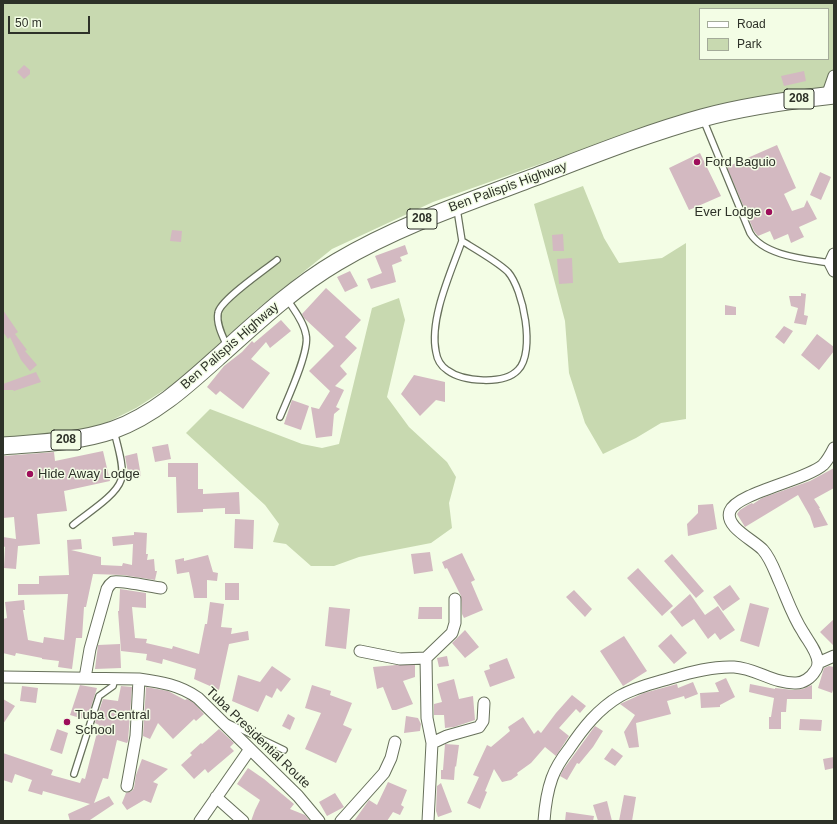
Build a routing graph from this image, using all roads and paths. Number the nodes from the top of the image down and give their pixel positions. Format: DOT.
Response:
graph roads {
  1 [pos="834,76"];
  2 [pos="830,95"];
  3 [pos="702,118"];
  4 [pos="457,206"];
  5 [pos="462,241"];
  6 [pos="277,260"];
  7 [pos="833,263"];
  8 [pos="286,297"];
  9 [pos="228,348"];
  10 [pos="280,417"];
  11 [pos="113,430"];
  12 [pos="3,446"];
  13 [pos="834,448"];
  14 [pos="73,525"];
  15 [pos="161,588"];
  16 [pos="454,599"];
  17 [pos="360,651"];
  18 [pos="834,656"];
  19 [pos="426,658"];
  20 [pos="818,663"];
  21 [pos="85,678"];
  22 [pos="115,678"];
  23 [pos="4,679"];
  24 [pos="139,679"];
  25 [pos="484,703"];
  26 [pos="219,719"];
  27 [pos="395,742"];
  28 [pos="432,743"];
  29 [pos="250,749"];
  30 [pos="284,750"];
  31 [pos="74,774"];
  32 [pos="127,786"];
  33 [pos="216,797"];
  34 [pos="200,821"];
  35 [pos="243,821"];
  36 [pos="319,821"];
  37 [pos="341,821"];
  38 [pos="428,821"];
  39 [pos="544,821"];
  1 -- 2 [label="street"];
  2 -- 3 [label="main road, Ben Palispis Highway / 208"];
  3 -- 4 [label="main road, Ben Palispis Highway / 208"];
  3 -- 7 [label="lane"];
  4 -- 5 [label="lane"];
  4 -- 8 [label="main road, Ben Palispis Highway / 208"];
  5 -- 5 [label="lane"];
  6 -- 9 [label="lane"];
  8 -- 9 [label="main road, Ben Palispis Highway / 208"];
  8 -- 10 [label="lane"];
  9 -- 11 [label="main road, Ben Palispis Highway / 208"];
  11 -- 12 [label="main road, Ben Palispis Highway / 208"];
  11 -- 14 [label="lane"];
  13 -- 20 [label="street"];
  15 -- 21 [label="street"];
  16 -- 19 [label="street"];
  17 -- 19 [label="street"];
  18 -- 20 [label="street"];
  19 -- 28 [label="street"];
  20 -- 39 [label="street"];
  21 -- 22 [label="street, Tuba Presidential Route"];
  21 -- 23 [label="street, Tuba Presidential Route"];
  22 -- 24 [label="street, Tuba Presidential Route"];
  22 -- 31 [label="lane"];
  24 -- 26 [label="street, Tuba Presidential Route"];
  24 -- 32 [label="street"];
  25 -- 28 [label="street"];
  26 -- 29 [label="street, Tuba Presidential Route"];
  26 -- 30 [label="lane"];
  27 -- 37 [label="street"];
  28 -- 38 [label="street"];
  29 -- 33 [label="street"];
  29 -- 36 [label="street, Tuba Presidential Route"];
  33 -- 34 [label="street"];
  33 -- 35 [label="street"];
}
